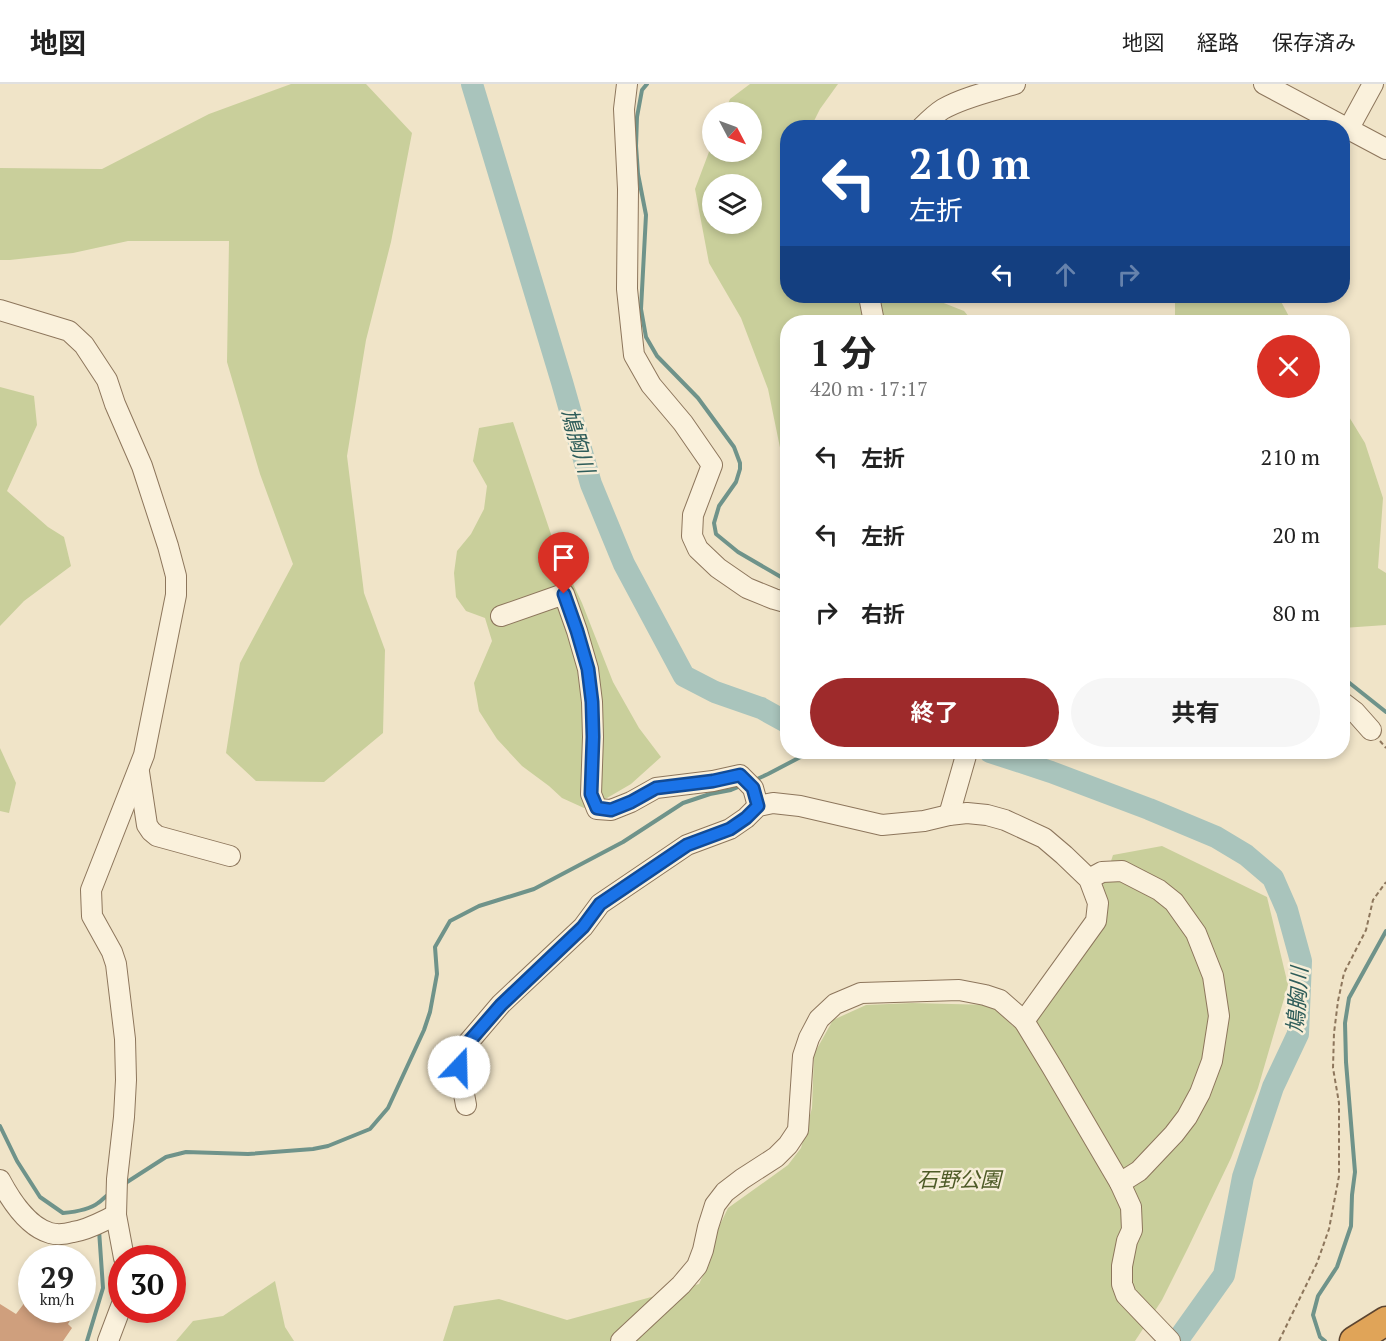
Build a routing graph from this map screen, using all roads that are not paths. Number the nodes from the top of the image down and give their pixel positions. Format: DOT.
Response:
graph roads {
  1 [pos="627,84"];
  2 [pos="1015,84"];
  3 [pos="1264,84"];
  4 [pos="1373,84"];
  5 [pos="930,120"];
  6 [pos="1334,120"];
  7 [pos="1350,126"];
  8 [pos="1350,129"];
  9 [pos="1386,149"];
  10 [pos="0,310"];
  11 [pos="780,601"];
  12 [pos="501,616"];
  13 [pos="1350,708"];
  14 [pos="1371,730"];
  15 [pos="965,759"];
  16 [pos="138,769"];
  17 [pos="758,806"];
  18 [pos="949,815"];
  19 [pos="230,856"];
  20 [pos="1089,879"];
  21 [pos="1024,1021"];
  22 [pos="466,1106"];
  23 [pos="0,1180"];
  24 [pos="1120,1183"];
  25 [pos="116,1215"];
  26 [pos="122,1245"];
  27 [pos="1386,1321"];
  28 [pos="115,1323"];
  29 [pos="108,1341"];
  30 [pos="621,1341"];
  31 [pos="1170,1341"];
  32 [pos="1354,1341"];
  1 -- 11 [label="street"];
  2 -- 5 [label="street"];
  3 -- 6 [label="street"];
  4 -- 7 [label="street"];
  8 -- 9 [label="street"];
  10 -- 16 [label="street"];
  12 -- 17 [label="street"];
  13 -- 14 [label="street"];
  15 -- 18 [label="street"];
  16 -- 19 [label="street"];
  16 -- 25 [label="street"];
  17 -- 18 [label="street"];
  17 -- 22 [label="street"];
  18 -- 20 [label="street"];
  20 -- 21 [label="street"];
  20 -- 24 [label="street"];
  21 -- 24 [label="street"];
  21 -- 30 [label="street"];
  23 -- 25 [label="street"];
  24 -- 31 [label="street"];
  25 -- 26 [label="street"];
  27 -- 32 [label="highway"];
  28 -- 29 [label="street"];
}
